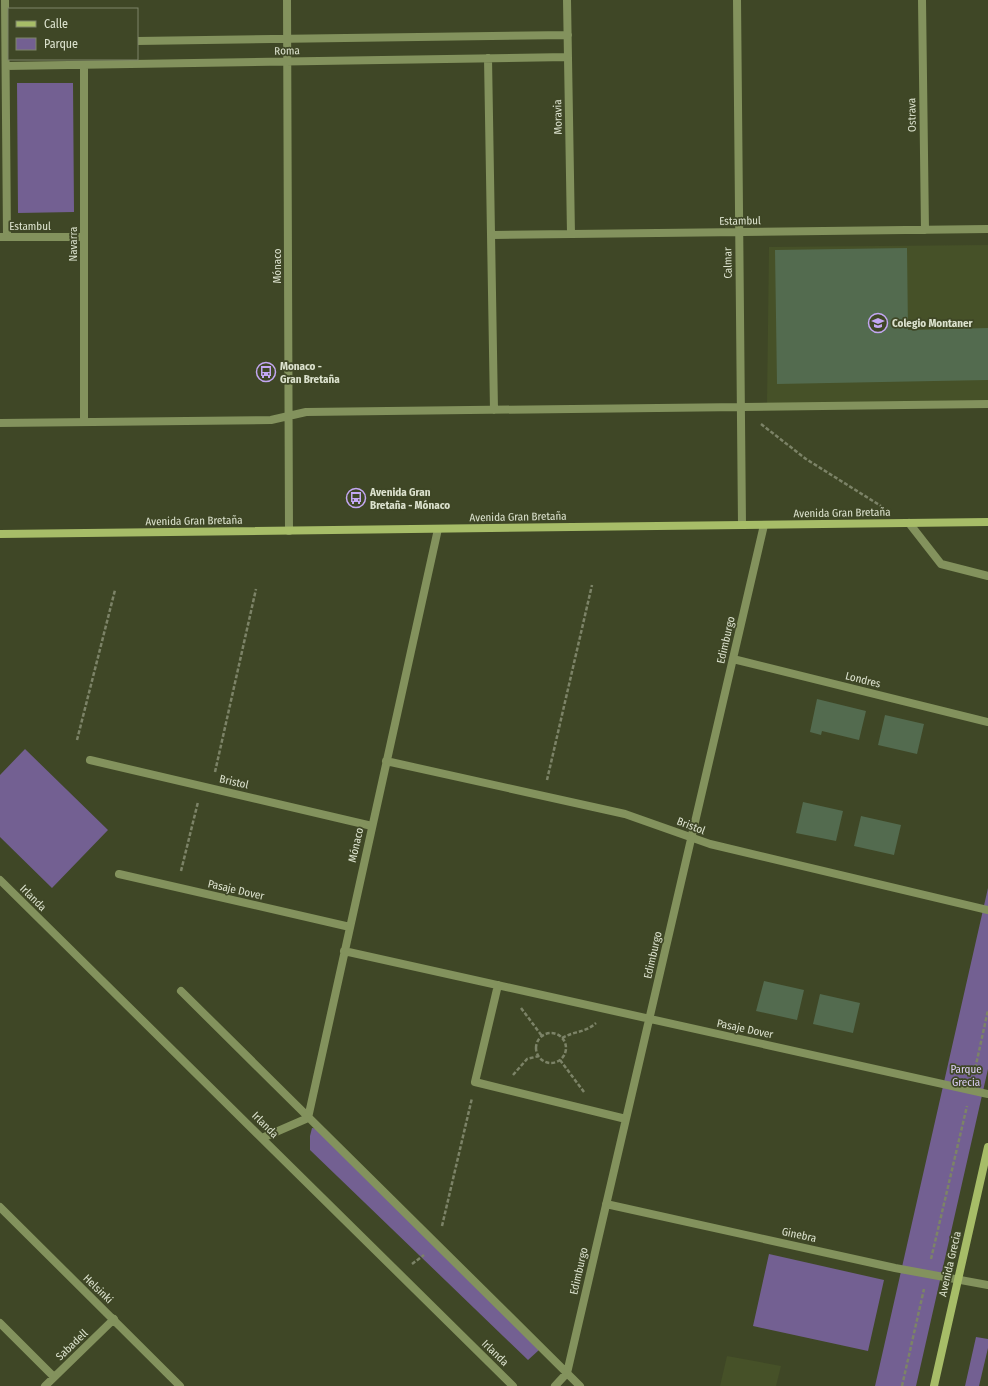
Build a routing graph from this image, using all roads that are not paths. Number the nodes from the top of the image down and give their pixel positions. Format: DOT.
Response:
graph roads {
  1 [pos="5,0"];
  2 [pos="287,0"];
  3 [pos="567,0"];
  4 [pos="737,0"];
  5 [pos="922,0"];
  6 [pos="568,35"];
  7 [pos="287,39"];
  8 [pos="138,41"];
  9 [pos="7,42"];
  10 [pos="568,57"];
  11 [pos="488,58"];
  12 [pos="69,62"];
  13 [pos="287,62"];
  14 [pos="84,65"];
  15 [pos="6,66"];
  16 [pos="988,229"];
  17 [pos="925,230"];
  18 [pos="739,232"];
  19 [pos="571,234"];
  20 [pos="492,235"];
  21 [pos="3,237"];
  22 [pos="84,237"];
  23 [pos="988,404"];
  24 [pos="741,407"];
  25 [pos="494,410"];
  26 [pos="288,416"];
  27 [pos="84,422"];
  28 [pos="0,423"];
  29 [pos="988,522"];
  30 [pos="909,523"];
  31 [pos="742,525"];
  32 [pos="764,525"];
  33 [pos="438,529"];
  34 [pos="288,531"];
  35 [pos="0,534"];
  36 [pos="988,576"];
  37 [pos="733,659"];
  38 [pos="988,722"];
  39 [pos="90,760"];
  40 [pos="386,761"];
  41 [pos="372,826"];
  42 [pos="691,839"];
  43 [pos="118,874"];
  44 [pos="0,880"];
  45 [pos="988,910"];
  46 [pos="350,926"];
  47 [pos="344,951"];
  48 [pos="498,985"];
  49 [pos="181,991"];
  50 [pos="649,1019"];
  51 [pos="988,1094"];
  52 [pos="308,1118"];
  53 [pos="626,1119"];
  54 [pos="262,1138"];
  55 [pos="988,1147"];
  56 [pos="606,1204"];
  57 [pos="0,1208"];
  58 [pos="958,1280"];
  59 [pos="988,1285"];
  60 [pos="114,1319"];
  61 [pos="0,1323"];
  62 [pos="567,1373"];
  63 [pos="54,1377"];
  64 [pos="45,1386"];
  65 [pos="180,1386"];
  66 [pos="513,1386"];
  67 [pos="555,1386"];
  68 [pos="580,1386"];
  69 [pos="934,1386"];
  1 -- 9 [label="street"];
  2 -- 7 [label="street, Mónaco"];
  3 -- 6 [label="street, Moravia"];
  4 -- 18 [label="street, Calmar"];
  5 -- 17 [label="street, Ostrava"];
  6 -- 7 [label="street, Roma"];
  6 -- 10 [label="street, Moravia"];
  7 -- 8 [label="street, Roma"];
  7 -- 13 [label="street, Mónaco"];
  9 -- 15 [label="street"];
  10 -- 11 [label="street, Roma"];
  10 -- 19 [label="street, Moravia"];
  11 -- 13 [label="street, Roma"];
  11 -- 20 [label="street"];
  12 -- 14 [label="street, Roma"];
  12 -- 15 [label="street, Roma"];
  13 -- 14 [label="street, Roma"];
  13 -- 26 [label="street, Mónaco"];
  14 -- 22 [label="street, Navarra"];
  15 -- 21 [label="street"];
  16 -- 17 [label="street, Estambul"];
  17 -- 18 [label="street, Estambul"];
  18 -- 19 [label="street, Estambul"];
  18 -- 24 [label="street, Calmar"];
  19 -- 20 [label="street, Estambul"];
  20 -- 25 [label="street"];
  21 -- 22 [label="street, Estambul"];
  22 -- 27 [label="street, Navarra"];
  23 -- 24 [label="street"];
  24 -- 25 [label="street"];
  24 -- 31 [label="street, Calmar"];
  25 -- 26 [label="street"];
  26 -- 27 [label="street"];
  26 -- 34 [label="street, Mónaco"];
  27 -- 28 [label="street"];
  29 -- 30 [label="main road, Avenida Gran Bretaña"];
  30 -- 32 [label="main road, Avenida Gran Bretaña"];
  30 -- 36 [label="street"];
  31 -- 32 [label="main road, Avenida Gran Bretaña"];
  31 -- 33 [label="main road, Avenida Gran Bretaña"];
  32 -- 37 [label="street, Edimburgo"];
  33 -- 34 [label="main road, Avenida Gran Bretaña"];
  33 -- 40 [label="street, Mónaco"];
  34 -- 35 [label="main road, Avenida Gran Bretaña"];
  37 -- 38 [label="street, Londres"];
  37 -- 42 [label="street, Edimburgo"];
  39 -- 41 [label="street, Bristol"];
  40 -- 41 [label="street, Mónaco"];
  40 -- 42 [label="street, Bristol"];
  41 -- 46 [label="street, Mónaco"];
  42 -- 45 [label="street, Bristol"];
  42 -- 50 [label="street, Edimburgo"];
  43 -- 46 [label="street, Pasaje Dover"];
  44 -- 54 [label="street, Irlanda"];
  46 -- 47 [label="street, Mónaco"];
  47 -- 48 [label="street, Pasaje Dover"];
  47 -- 52 [label="street, Mónaco"];
  48 -- 50 [label="street, Pasaje Dover"];
  48 -- 53 [label="street"];
  49 -- 52 [label="street"];
  50 -- 51 [label="street, Pasaje Dover"];
  50 -- 53 [label="street, Edimburgo"];
  52 -- 54 [label="street"];
  52 -- 62 [label="street"];
  53 -- 56 [label="street, Edimburgo"];
  54 -- 66 [label="street, Irlanda"];
  55 -- 58 [label="main road, Avenida Grecia"];
  56 -- 58 [label="street, Ginebra"];
  56 -- 62 [label="street, Edimburgo"];
  57 -- 60 [label="street, Helsinki"];
  58 -- 59 [label="street, Ginebra"];
  58 -- 69 [label="main road, Avenida Grecia"];
  60 -- 63 [label="street, Sabadell"];
  60 -- 65 [label="street, Helsinki"];
  61 -- 63 [label="street"];
  62 -- 67 [label="street, Edimburgo"];
  62 -- 68 [label="street"];
  63 -- 64 [label="street, Sabadell"];
}
